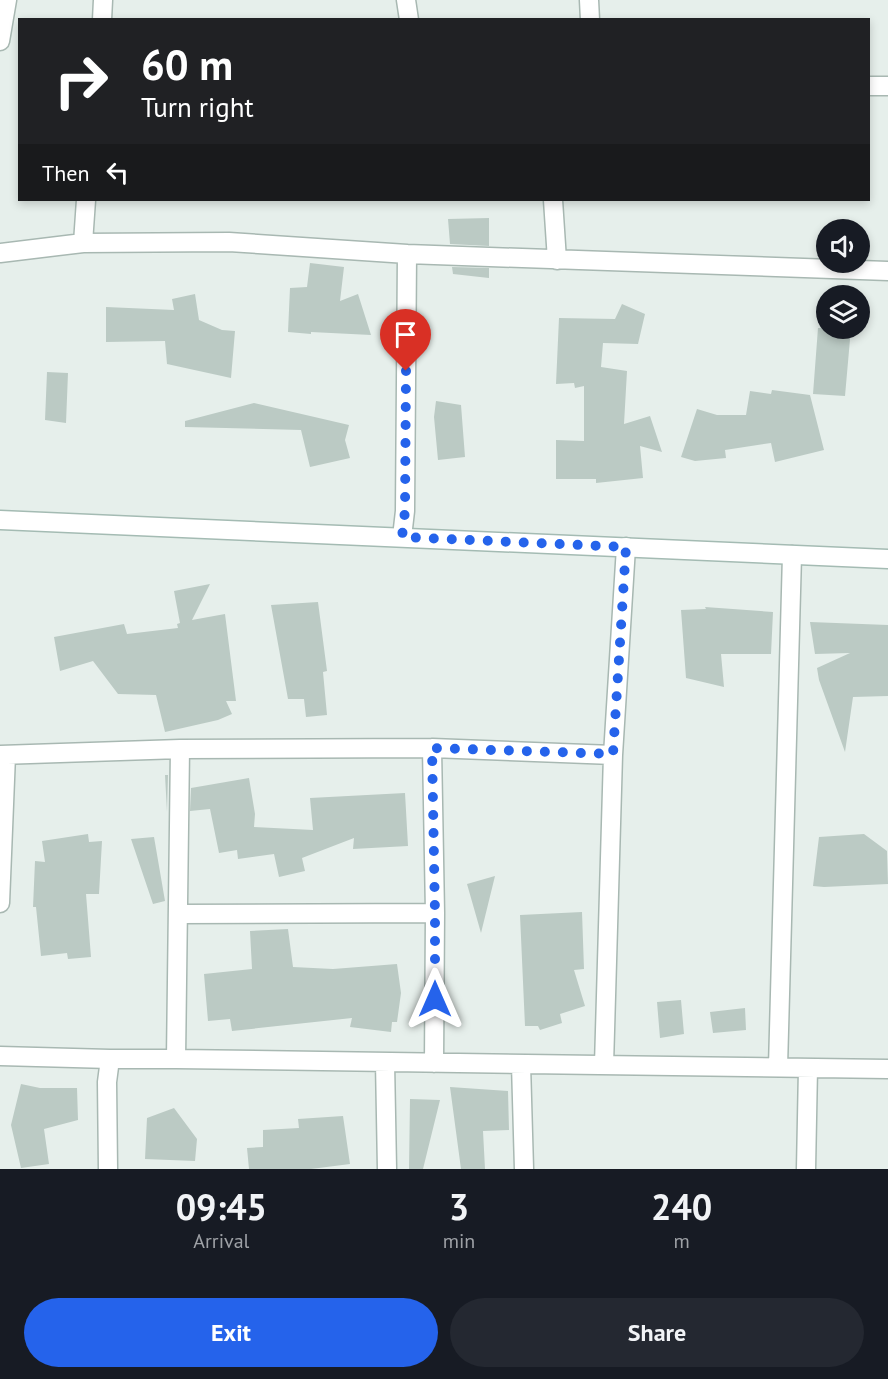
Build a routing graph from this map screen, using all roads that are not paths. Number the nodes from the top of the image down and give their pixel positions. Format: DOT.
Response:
graph roads {
  1 [pos="7,0"];
  2 [pos="103,0"];
  3 [pos="406,0"];
  4 [pos="589,0"];
  5 [pos="102,18"];
  6 [pos="409,18"];
  7 [pos="590,18"];
  8 [pos="0,41"];
  9 [pos="870,86"];
  10 [pos="888,86"];
  11 [pos="86,201"];
  12 [pos="553,201"];
  13 [pos="83,243"];
  14 [pos="0,253"];
  15 [pos="407,254"];
  16 [pos="557,260"];
  17 [pos="888,271"];
  18 [pos="0,520"];
  19 [pos="402,537"];
  20 [pos="626,547"];
  21 [pos="792,555"];
  22 [pos="888,559"];
  23 [pos="432,748"];
  24 [pos="180,749"];
  25 [pos="613,754"];
  26 [pos="3,755"];
  27 [pos="0,903"];
  28 [pos="178,914"];
  29 [pos="435,914"];
  30 [pos="0,1056"];
  31 [pos="110,1059"];
  32 [pos="176,1059"];
  33 [pos="385,1062"];
  34 [pos="434,1063"];
  35 [pos="522,1064"];
  36 [pos="603,1065"];
  37 [pos="778,1067"];
  38 [pos="808,1068"];
  39 [pos="888,1069"];
  40 [pos="108,1169"];
  41 [pos="387,1169"];
  42 [pos="524,1169"];
  43 [pos="806,1169"];
  1 -- 8 [label="street"];
  2 -- 5 [label="street"];
  3 -- 6 [label="street"];
  4 -- 7 [label="street"];
  9 -- 10 [label="street"];
  11 -- 13 [label="street"];
  12 -- 16 [label="street"];
  13 -- 14 [label="street"];
  13 -- 15 [label="street"];
  15 -- 16 [label="street"];
  15 -- 19 [label="street"];
  16 -- 17 [label="street"];
  18 -- 19 [label="street"];
  19 -- 20 [label="street"];
  20 -- 21 [label="street"];
  20 -- 25 [label="street"];
  21 -- 22 [label="street"];
  21 -- 37 [label="street"];
  23 -- 24 [label="street"];
  23 -- 25 [label="street"];
  23 -- 29 [label="street"];
  24 -- 26 [label="street"];
  24 -- 28 [label="street"];
  25 -- 36 [label="street"];
  26 -- 27 [label="street"];
  28 -- 29 [label="street"];
  28 -- 32 [label="street"];
  29 -- 34 [label="street"];
  30 -- 31 [label="street"];
  31 -- 32 [label="street"];
  31 -- 40 [label="street"];
  32 -- 33 [label="street"];
  33 -- 34 [label="street"];
  33 -- 41 [label="street"];
  34 -- 35 [label="street"];
  35 -- 36 [label="street"];
  35 -- 42 [label="street"];
  36 -- 37 [label="street"];
  37 -- 38 [label="street"];
  38 -- 39 [label="street"];
  38 -- 43 [label="street"];
}
